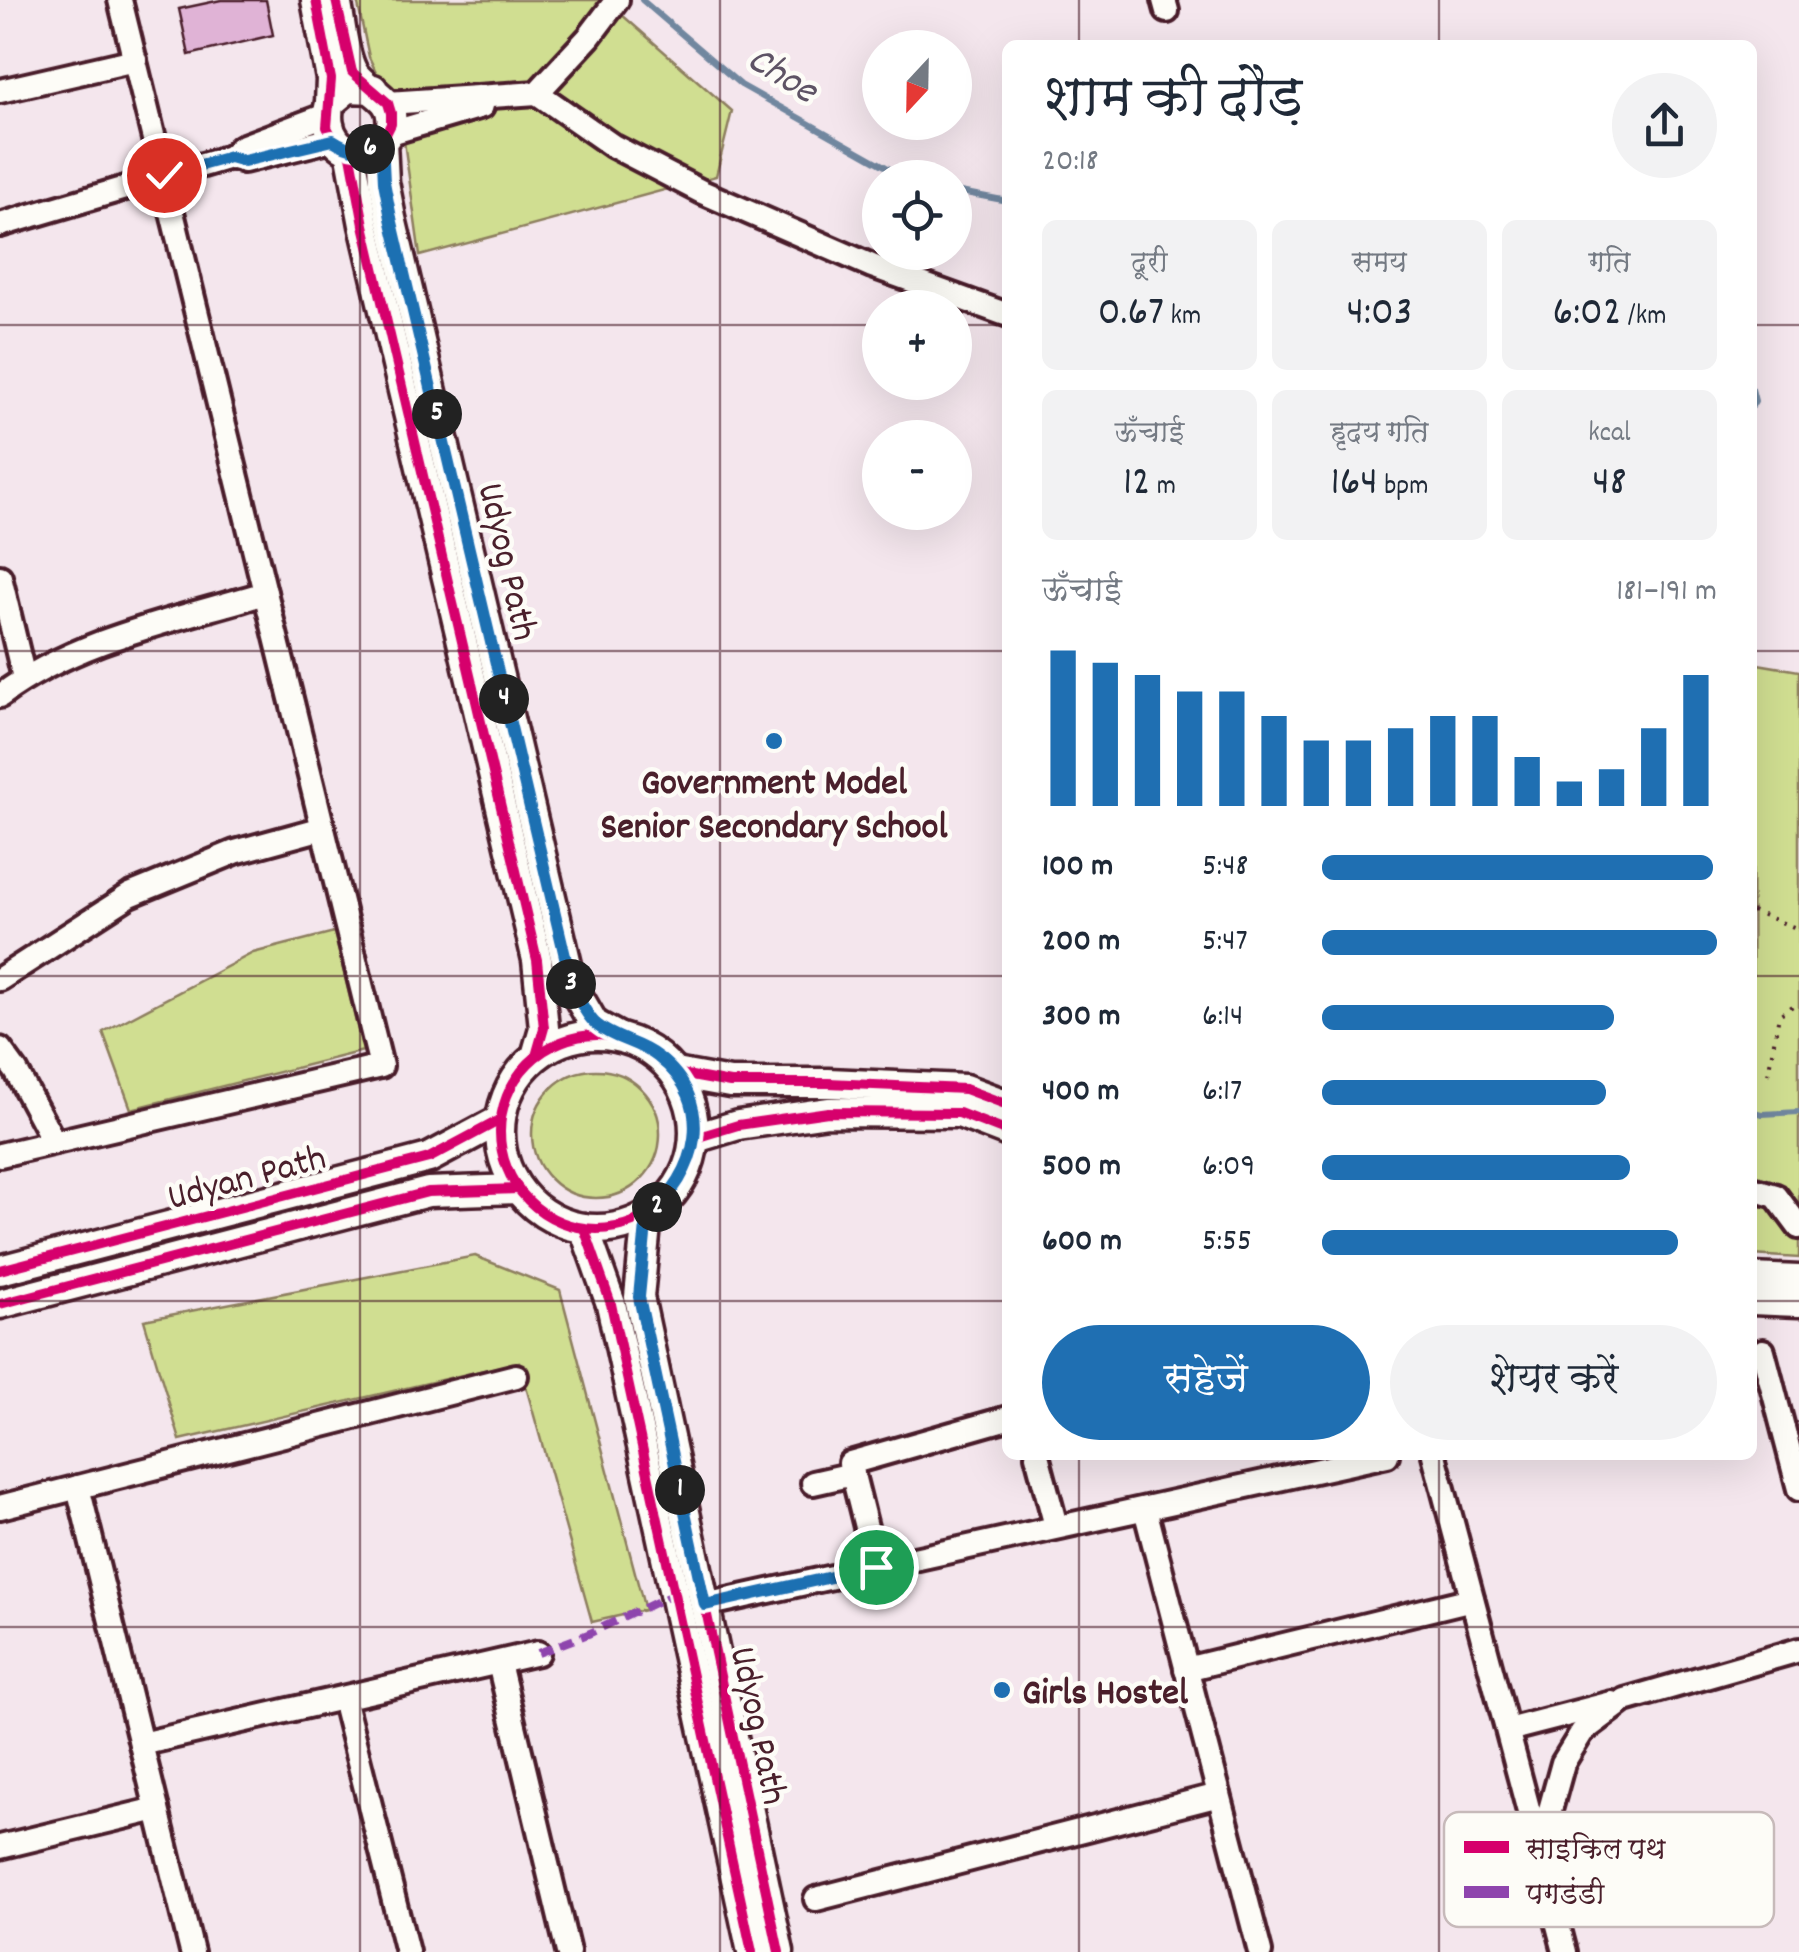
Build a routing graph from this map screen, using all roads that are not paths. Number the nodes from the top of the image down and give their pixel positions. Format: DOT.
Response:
graph roads {
  1 [pos="120,0"];
  2 [pos="316,0"];
  3 [pos="336,0"];
  4 [pos="617,0"];
  5 [pos="135,60"];
  6 [pos="0,91"];
  7 [pos="528,94"];
  8 [pos="380,96"];
  9 [pos="335,127"];
  10 [pos="385,138"];
  11 [pos="164,175"];
  12 [pos="0,224"];
  13 [pos="1002,313"];
  14 [pos="0,577"];
  15 [pos="265,593"];
  16 [pos="24,678"];
  17 [pos="0,696"];
  18 [pos="323,828"];
  19 [pos="0,979"];
  20 [pos="618,1036"];
  21 [pos="0,1048"];
  22 [pos="536,1056"];
  23 [pos="675,1074"];
  24 [pos="1002,1103"];
  25 [pos="500,1120"];
  26 [pos="1002,1130"];
  27 [pos="694,1138"];
  28 [pos="54,1142"];
  29 [pos="0,1155"];
  30 [pos="518,1188"];
  31 [pos="1757,1190"];
  32 [pos="647,1215"];
  33 [pos="1799,1226"];
  34 [pos="584,1228"];
  35 [pos="0,1270"];
  36 [pos="1757,1278"];
  37 [pos="1799,1280"];
  38 [pos="1757,1300"];
  39 [pos="1799,1302"];
  40 [pos="0,1304"];
  41 [pos="1763,1351"];
  42 [pos="516,1376"];
  43 [pos="1002,1420"];
  44 [pos="1794,1451"];
  45 [pos="1038,1460"];
  46 [pos="1364,1460"];
  47 [pos="1435,1460"];
  48 [pos="853,1474"];
  49 [pos="813,1483"];
  50 [pos="78,1488"];
  51 [pos="1799,1489"];
  52 [pos="0,1507"];
  53 [pos="1145,1509"];
  54 [pos="1056,1526"];
  55 [pos="876,1567"];
  56 [pos="1472,1599"];
  57 [pos="705,1605"];
  58 [pos="1799,1650"];
  59 [pos="538,1653"];
  60 [pos="499,1663"];
  61 [pos="1186,1670"];
  62 [pos="343,1698"];
  63 [pos="1625,1700"];
  64 [pos="1508,1730"];
  65 [pos="141,1744"];
  66 [pos="1219,1795"];
  67 [pos="157,1809"];
  68 [pos="1529,1812"];
  69 [pos="1550,1812"];
  70 [pos="0,1847"];
  71 [pos="816,1898"];
  72 [pos="1558,1927"];
  73 [pos="192,1952"];
  74 [pos="407,1952"];
  75 [pos="568,1952"];
  76 [pos="752,1952"];
  77 [pos="779,1952"];
  78 [pos="1260,1952"];
  79 [pos="1565,1952"];
  1 -- 5 [label="street"];
  2 -- 9 [label="main road, Udyog Path"];
  3 -- 8 [label="main road"];
  4 -- 7 [label="street"];
  5 -- 6 [label="street"];
  5 -- 11 [label="street"];
  7 -- 8 [label="street"];
  7 -- 10 [label="street"];
  7 -- 13 [label="street"];
  8 -- 9 [label="main road"];
  8 -- 10 [label="main road"];
  9 -- 10 [label="main road"];
  9 -- 11 [label="street"];
  9 -- 22 [label="main road, Udyog Path"];
  10 -- 20 [label="main road, Udyog Path"];
  11 -- 12 [label="street"];
  11 -- 15 [label="street"];
  14 -- 16 [label="street"];
  15 -- 16 [label="street"];
  15 -- 18 [label="street"];
  16 -- 17 [label="street"];
  18 -- 19 [label="street"];
  18 -- 28 [label="street"];
  20 -- 22 [label="main road"];
  20 -- 23 [label="main road"];
  21 -- 28 [label="street"];
  22 -- 25 [label="main road"];
  23 -- 24 [label="main road"];
  23 -- 27 [label="main road"];
  25 -- 30 [label="main road"];
  25 -- 35 [label="main road, Udyan Path"];
  26 -- 27 [label="main road"];
  27 -- 32 [label="main road"];
  28 -- 29 [label="street"];
  30 -- 34 [label="main road"];
  30 -- 40 [label="main road, Udyan Path"];
  31 -- 33 [label="street"];
  32 -- 34 [label="main road"];
  32 -- 57 [label="main road, Udyog Path"];
  34 -- 76 [label="main road, Udyog Path"];
  36 -- 37 [label="main road"];
  38 -- 39 [label="main road"];
  41 -- 44 [label="street"];
  42 -- 50 [label="street"];
  43 -- 48 [label="street"];
  44 -- 51 [label="street"];
  45 -- 54 [label="street"];
  46 -- 53 [label="street"];
  47 -- 56 [label="street"];
  48 -- 49 [label="street"];
  48 -- 55 [label="street"];
  50 -- 52 [label="street"];
  50 -- 65 [label="street"];
  53 -- 54 [label="street"];
  53 -- 61 [label="street"];
  54 -- 55 [label="street"];
  55 -- 57 [label="street"];
  56 -- 61 [label="street"];
  56 -- 64 [label="street"];
  57 -- 77 [label="main road, Udyog Path"];
  58 -- 63 [label="street"];
  59 -- 60 [label="street"];
  60 -- 62 [label="street"];
  60 -- 75 [label="street"];
  61 -- 66 [label="street"];
  62 -- 65 [label="street"];
  62 -- 74 [label="street"];
  63 -- 64 [label="street"];
  63 -- 69 [label="street"];
  64 -- 68 [label="street"];
  65 -- 67 [label="street"];
  66 -- 71 [label="street"];
  66 -- 78 [label="street"];
  67 -- 70 [label="street"];
  67 -- 73 [label="street"];
  72 -- 79 [label="street"];
}
